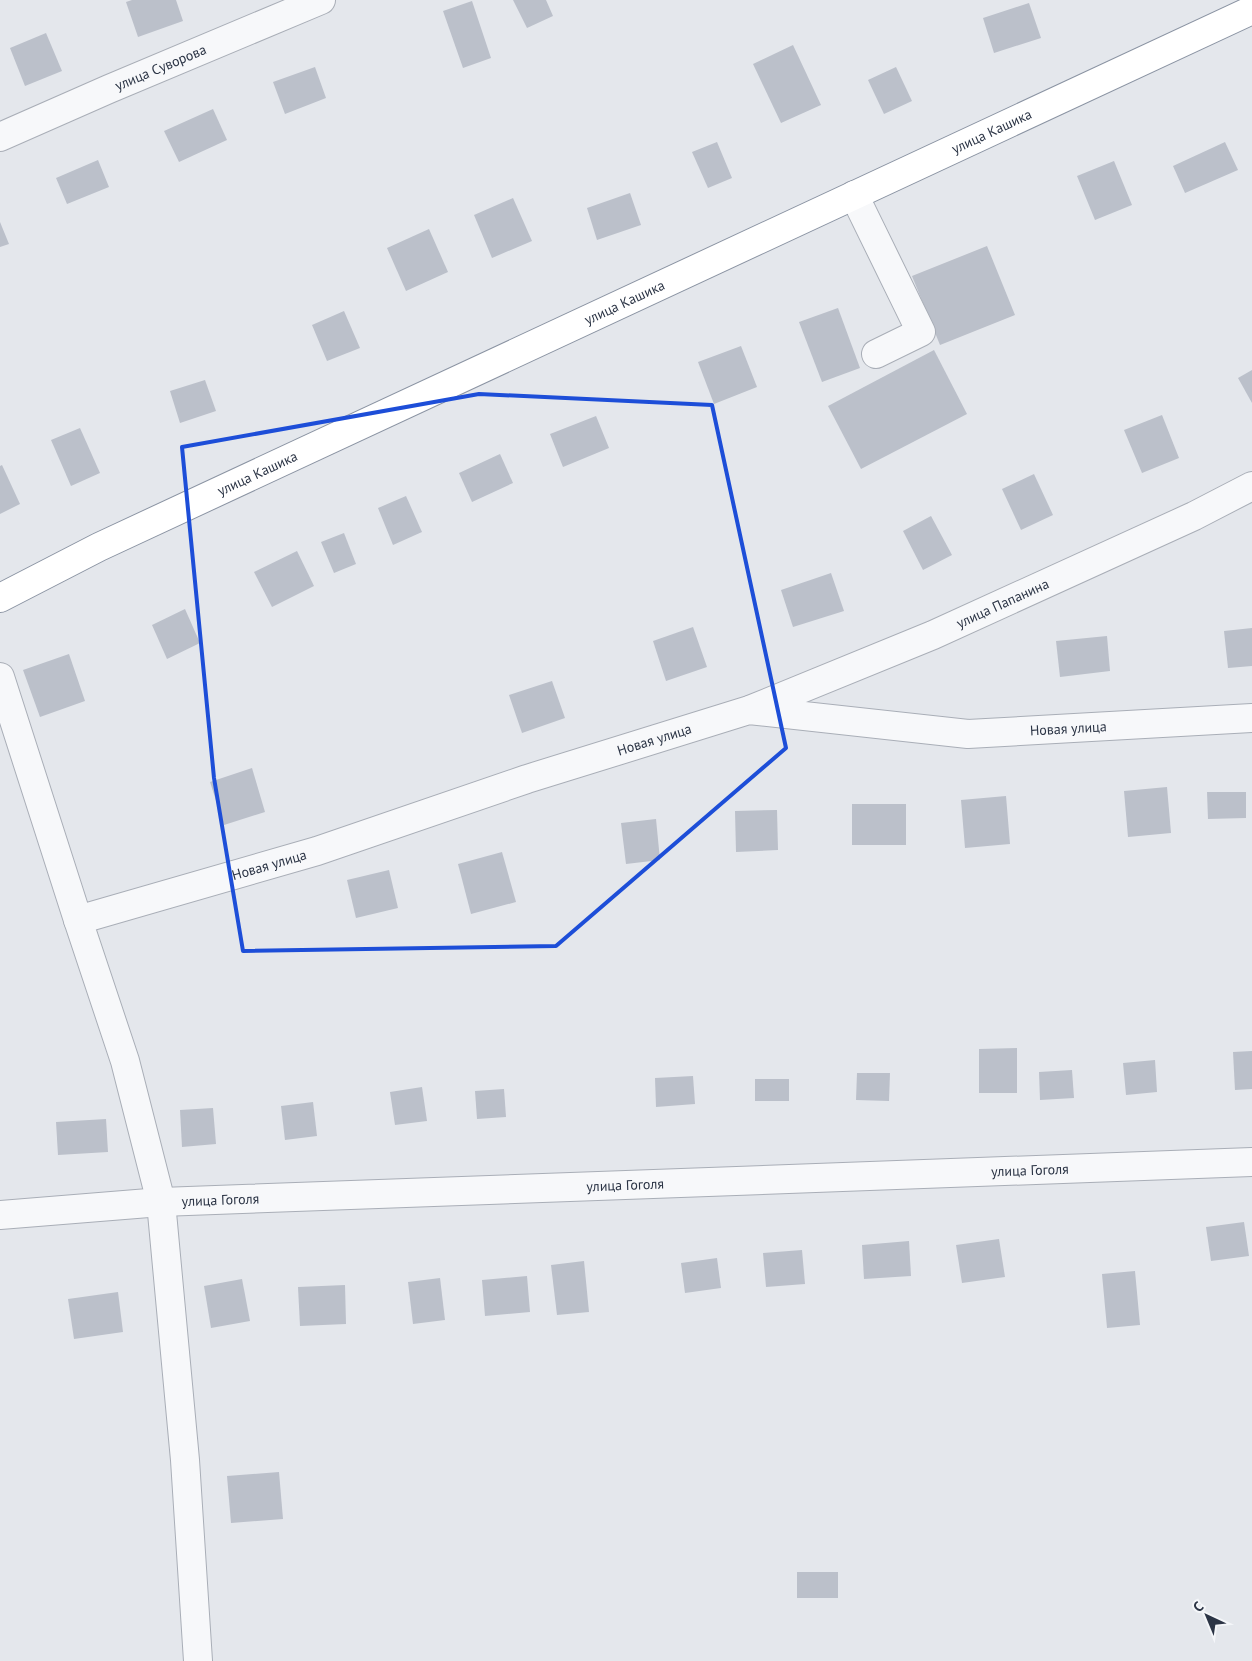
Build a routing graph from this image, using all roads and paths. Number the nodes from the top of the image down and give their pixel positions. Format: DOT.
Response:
graph roads {
  1 [pos="321,0"];
  2 [pos="1252,10"];
  3 [pos="0,137"];
  4 [pos="854,195"];
  5 [pos="876,354"];
  6 [pos="1252,486"];
  7 [pos="0,598"];
  8 [pos="0,677"];
  9 [pos="749,710"];
  10 [pos="1252,718"];
  11 [pos="78,920"];
  12 [pos="1252,1162"];
  13 [pos="162,1202"];
  14 [pos="0,1215"];
  15 [pos="198,1661"];
  1 -- 3 [label="street, улица Суворова"];
  2 -- 4 [label="highway, улица Кашика"];
  4 -- 5 [label="street"];
  4 -- 7 [label="highway, улица Кашика"];
  6 -- 9 [label="street, улица Папанина"];
  8 -- 11 [label="street"];
  9 -- 10 [label="street, Новая улица"];
  9 -- 11 [label="street, Новая улица"];
  11 -- 13 [label="street"];
  12 -- 13 [label="street, улица Гоголя"];
  13 -- 14 [label="street, улица Гоголя"];
  13 -- 15 [label="street"];
}
